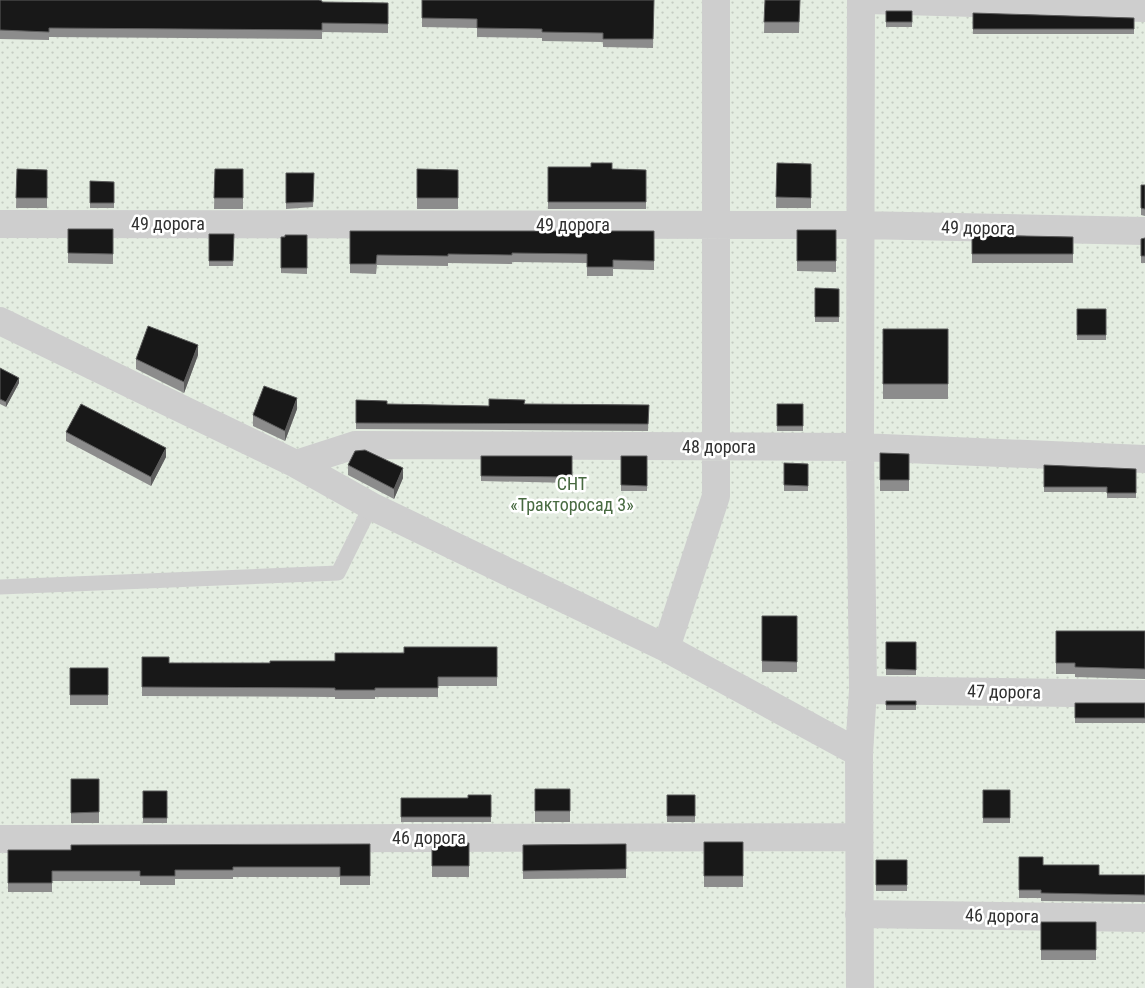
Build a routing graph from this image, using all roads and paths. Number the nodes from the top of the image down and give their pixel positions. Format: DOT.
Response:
graph roads {
  1 [pos="716,0"];
  2 [pos="861,0"];
  3 [pos="868,0"];
  4 [pos="1145,8"];
  5 [pos="0,224"];
  6 [pos="715,225"];
  7 [pos="860,226"];
  8 [pos="1145,231"];
  9 [pos="0,321"];
  10 [pos="715,447"];
  11 [pos="860,447"];
  12 [pos="1145,459"];
  13 [pos="296,464"];
  14 [pos="371,506"];
  15 [pos="0,587"];
  16 [pos="666,648"];
  17 [pos="863,690"];
  18 [pos="1145,694"];
  19 [pos="859,753"];
  20 [pos="859,837"];
  21 [pos="0,839"];
  22 [pos="859,914"];
  23 [pos="1145,918"];
  24 [pos="860,988"];
  1 -- 6 [label="street"];
  2 -- 7 [label="street"];
  3 -- 4 [label="street"];
  5 -- 6 [label="street, 49 дорога"];
  6 -- 7 [label="street, 49 дорога"];
  6 -- 10 [label="street"];
  7 -- 8 [label="street, 49 дорога"];
  7 -- 11 [label="street"];
  9 -- 13 [label="street"];
  10 -- 11 [label="street, 48 дорога"];
  10 -- 13 [label="street, 48 дорога"];
  10 -- 16 [label="street"];
  11 -- 12 [label="street, 48 дорога"];
  11 -- 17 [label="street"];
  13 -- 14 [label="street"];
  14 -- 15 [label="lane"];
  14 -- 16 [label="street"];
  16 -- 19 [label="street"];
  17 -- 18 [label="street, 47 дорога"];
  17 -- 19 [label="street"];
  19 -- 20 [label="street"];
  20 -- 21 [label="street, 46 дорога"];
  20 -- 22 [label="street"];
  22 -- 23 [label="street, 46 дорога"];
  22 -- 24 [label="street"];
}
